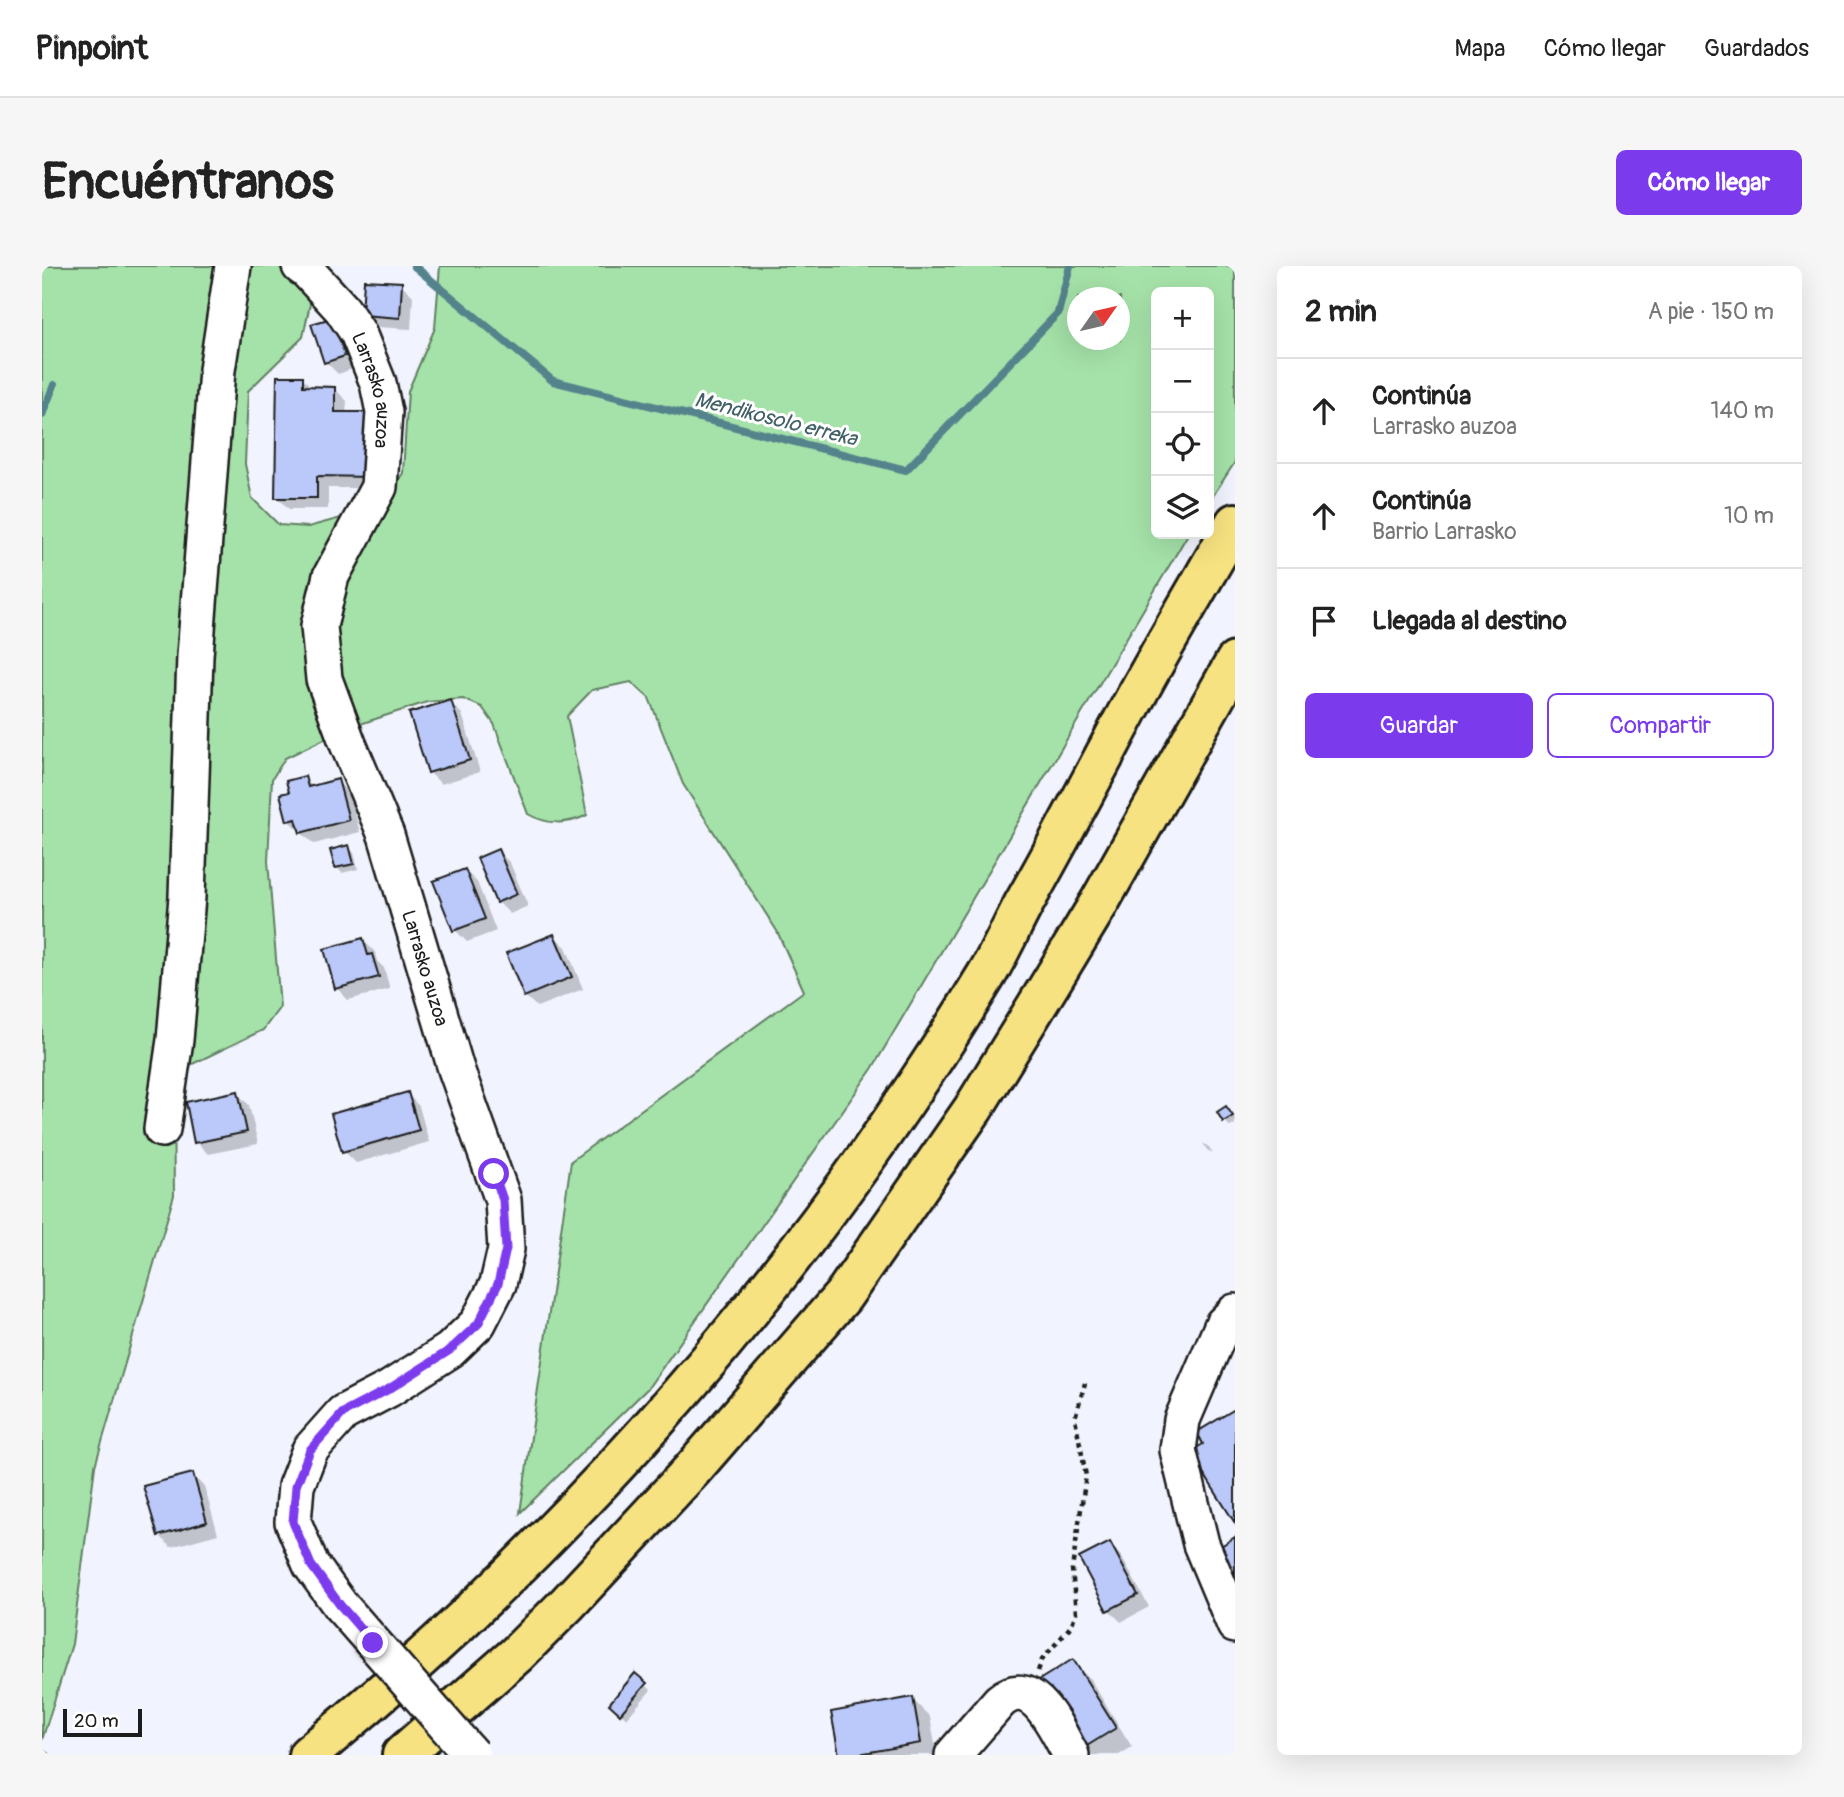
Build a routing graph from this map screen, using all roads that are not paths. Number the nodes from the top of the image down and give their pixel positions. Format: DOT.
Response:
graph roads {
  1 [pos="233,266"];
  2 [pos="300,266"];
  3 [pos="1235,523"];
  4 [pos="1235,662"];
  5 [pos="162,1129"];
  6 [pos="1235,1312"];
  7 [pos="1232,1609"];
  8 [pos="309,1755"];
  9 [pos="402,1755"];
  10 [pos="472,1755"];
  11 [pos="953,1755"];
  12 [pos="1071,1755"];
  1 -- 5 [label="street"];
  2 -- 10 [label="street, Larrasko auzoa, bridge"];
  3 -- 8 [label="highway"];
  4 -- 9 [label="highway"];
  6 -- 7 [label="street"];
  11 -- 12 [label="street"];
}
